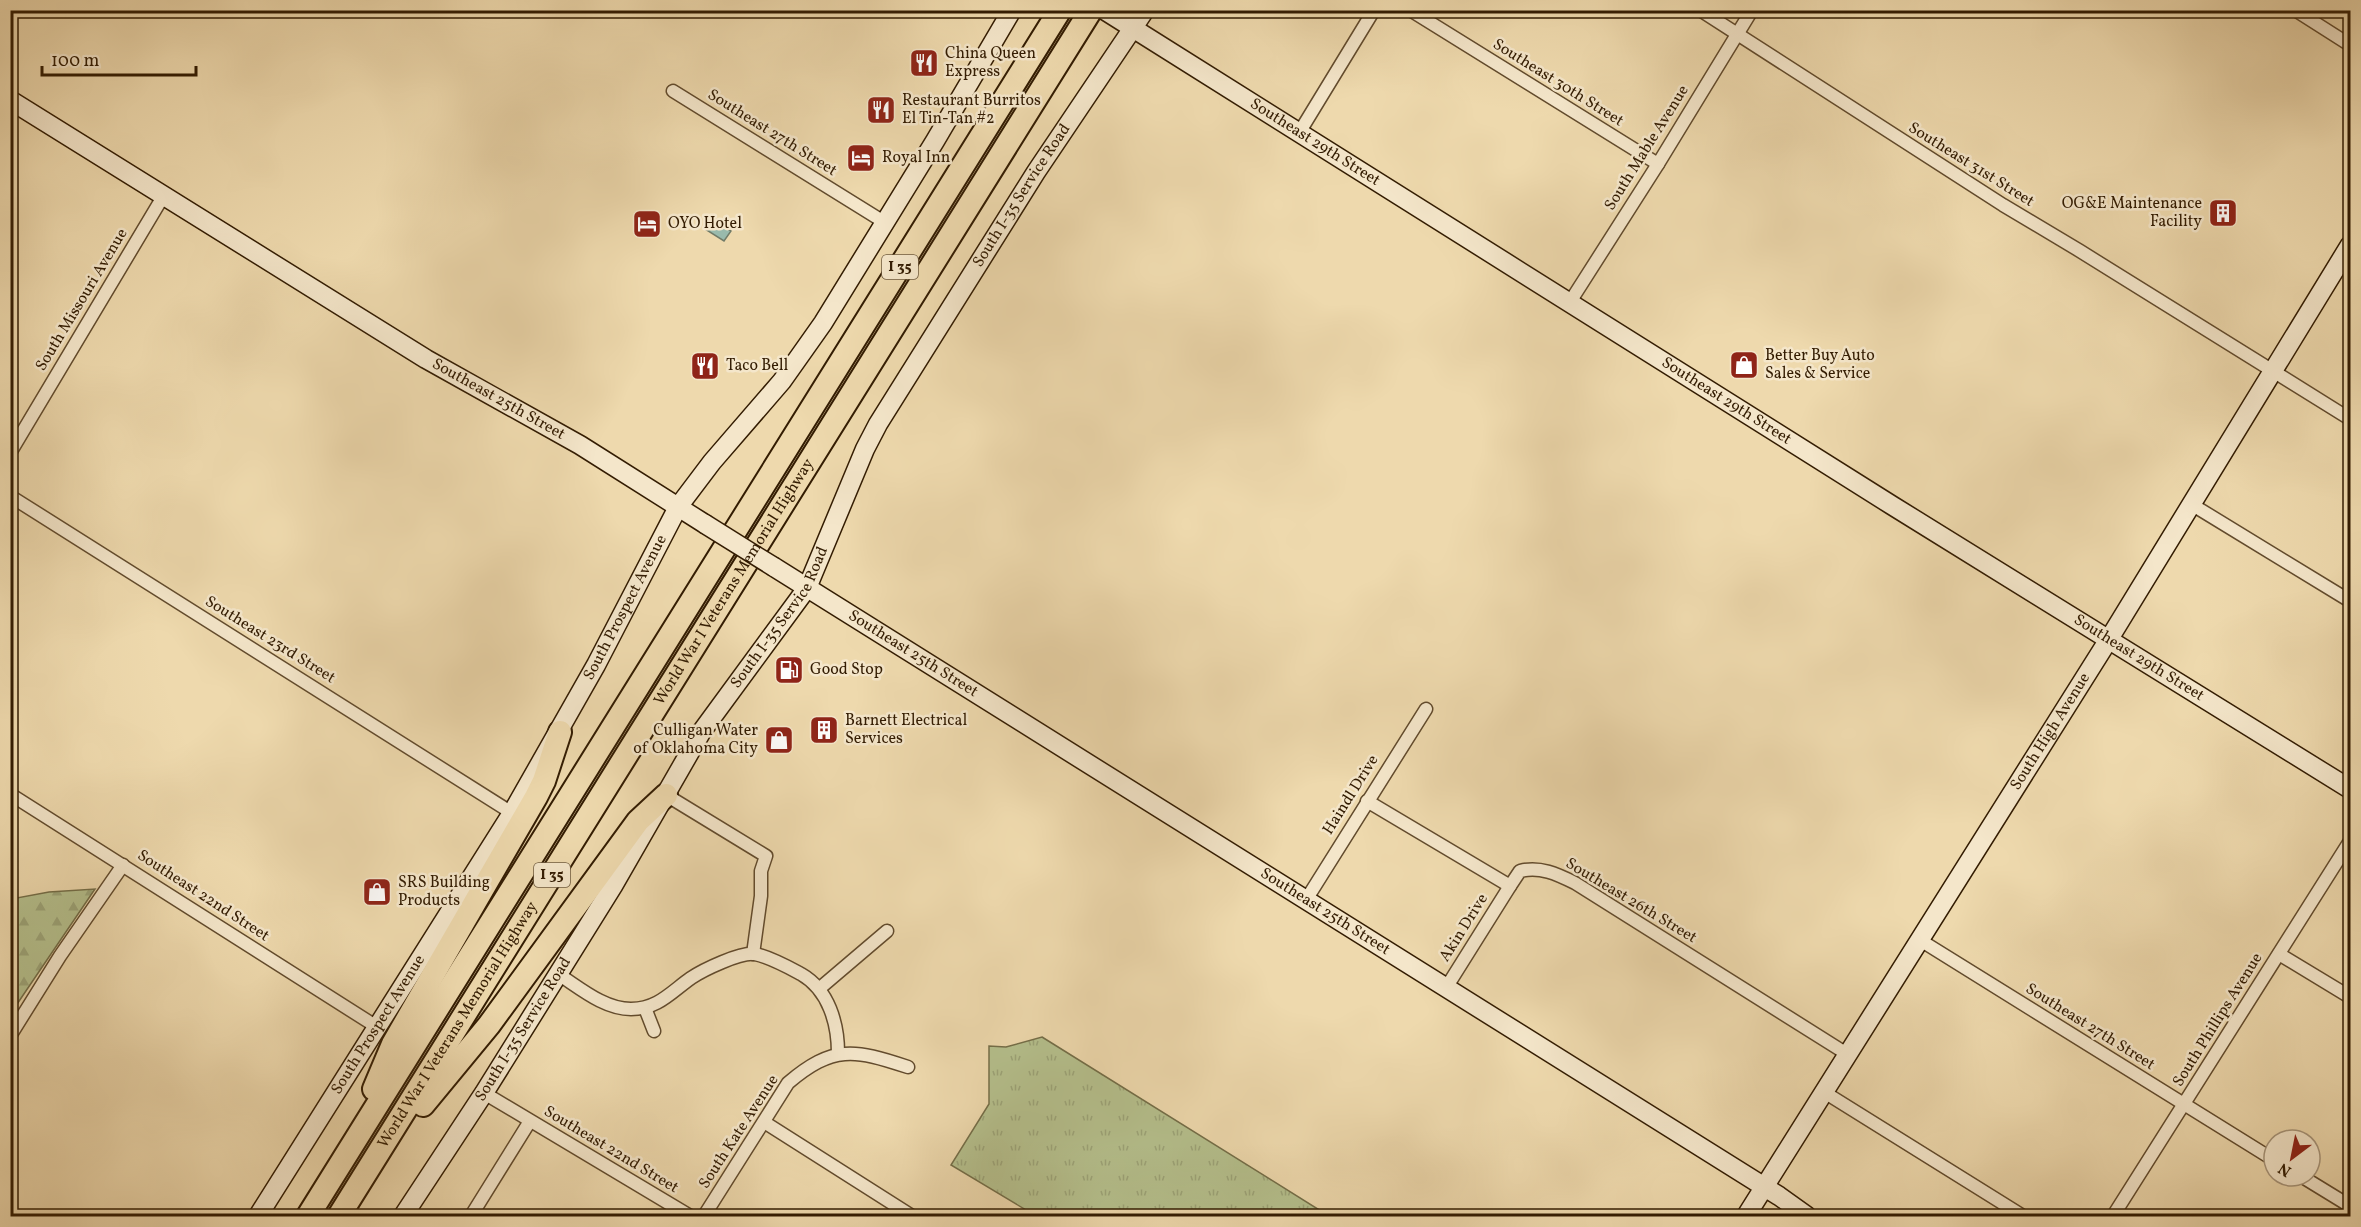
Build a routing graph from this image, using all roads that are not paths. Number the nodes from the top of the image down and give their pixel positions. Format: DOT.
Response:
graph roads {
  1 [pos="1012,10"];
  2 [pos="1060,10"];
  3 [pos="1092,10"];
  4 [pos="1144,10"];
  5 [pos="1374,10"];
  6 [pos="1410,10"];
  7 [pos="1700,10"];
  8 [pos="1752,10"];
  9 [pos="2295,10"];
  10 [pos="1110,14"];
  11 [pos="1133,29"];
  12 [pos="1737,34"];
  13 [pos="2350,45"];
  14 [pos="673,91"];
  15 [pos="10,100"];
  16 [pos="1299,133"];
  17 [pos="1658,164"];
  18 [pos="164,195"];
  19 [pos="884,222"];
  20 [pos="2350,245"];
  21 [pos="1570,302"];
  22 [pos="2274,372"];
  23 [pos="2350,419"];
  24 [pos="10,453"];
  25 [pos="10,496"];
  26 [pos="2191,504"];
  27 [pos="678,507"];
  28 [pos="807,588"];
  29 [pos="2350,601"];
  30 [pos="2109,639"];
  31 [pos="1426,709"];
  32 [pos="560,732"];
  33 [pos="2350,789"];
  34 [pos="10,794"];
  35 [pos="666,795"];
  36 [pos="1367,801"];
  37 [pos="512,813"];
  38 [pos="2350,841"];
  39 [pos="123,865"];
  40 [pos="1510,886"];
  41 [pos="1306,900"];
  42 [pos="887,931"];
  43 [pos="1920,940"];
  44 [pos="753,954"];
  45 [pos="2279,954"];
  46 [pos="558,974"];
  47 [pos="820,988"];
  48 [pos="1446,988"];
  49 [pos="2350,997"];
  50 [pos="645,1008"];
  51 [pos="377,1027"];
  52 [pos="654,1031"];
  53 [pos="10,1036"];
  54 [pos="838,1053"];
  55 [pos="1847,1054"];
  56 [pos="908,1067"];
  57 [pos="1824,1092"];
  58 [pos="484,1093"];
  59 [pos="2184,1105"];
  60 [pos="530,1121"];
  61 [pos="764,1122"];
  62 [pos="2262,1153"];
  63 [pos="346,1156"];
  64 [pos="367,1173"];
  65 [pos="1764,1187"];
  66 [pos="2321,1188"];
  67 [pos="2350,1206"];
  68 [pos="258,1216"];
  69 [pos="308,1216"];
  70 [pos="339,1216"];
  71 [pos="403,1216"];
  72 [pos="471,1216"];
  73 [pos="690,1216"];
  74 [pos="704,1216"];
  75 [pos="912,1216"];
  76 [pos="1746,1216"];
  77 [pos="1807,1216"];
  78 [pos="2023,1216"];
  79 [pos="2113,1216"];
  1 -- 19 [label="main road, South Prospect Avenue"];
  2 -- 63 [label="highway, World War I Veterans Memorial Highway / I 35"];
  3 -- 64 [label="highway, World War I Veterans Memorial Highway / I 35"];
  4 -- 11 [label="main road, South I-35 Service Road"];
  5 -- 16 [label="street"];
  6 -- 17 [label="street, Southeast 30th Street"];
  7 -- 12 [label="street, Southeast 31st Street"];
  8 -- 12 [label="street, South Mable Avenue"];
  9 -- 13 [label="street"];
  10 -- 11 [label="main road, Southeast 29th Street"];
  11 -- 16 [label="main road, Southeast 29th Street"];
  11 -- 28 [label="main road, South I-35 Service Road"];
  12 -- 17 [label="street, South Mable Avenue"];
  12 -- 22 [label="street, Southeast 31st Street"];
  14 -- 19 [label="street, Southeast 27th Street"];
  15 -- 18 [label="main road, Southeast 25th Street"];
  16 -- 21 [label="main road, Southeast 29th Street"];
  17 -- 21 [label="street, South Mable Avenue"];
  18 -- 24 [label="street, South Missouri Avenue"];
  18 -- 27 [label="main road, Southeast 25th Street"];
  19 -- 27 [label="main road, South Prospect Avenue"];
  20 -- 22 [label="main road, South High Avenue"];
  21 -- 30 [label="main road, Southeast 29th Street"];
  22 -- 23 [label="street, Southeast 31st Street"];
  22 -- 26 [label="main road, South High Avenue"];
  25 -- 37 [label="street, Southeast 23rd Street"];
  26 -- 29 [label="street"];
  26 -- 30 [label="main road, South High Avenue"];
  27 -- 28 [label="main road, Southeast 25th Street, bridge"];
  27 -- 32 [label="main road, South Prospect Avenue"];
  28 -- 35 [label="main road, South I-35 Service Road"];
  28 -- 41 [label="main road, Southeast 25th Street"];
  30 -- 33 [label="main road, Southeast 29th Street"];
  30 -- 43 [label="main road, South High Avenue"];
  31 -- 36 [label="street, Haindl Drive"];
  32 -- 37 [label="main road, South Prospect Avenue"];
  32 -- 63 [label="highway"];
  34 -- 39 [label="street, Southeast 22nd Street"];
  35 -- 44 [label="street"];
  35 -- 46 [label="main road, South I-35 Service Road"];
  35 -- 64 [label="highway"];
  36 -- 40 [label="street"];
  36 -- 41 [label="street, Haindl Drive"];
  37 -- 51 [label="main road, South Prospect Avenue"];
  38 -- 45 [label="street, South Phillips Avenue"];
  39 -- 51 [label="street, Southeast 22nd Street"];
  39 -- 53 [label="street"];
  40 -- 48 [label="street, Akin Drive"];
  40 -- 55 [label="street, Southeast 26th Street"];
  41 -- 48 [label="main road, Southeast 25th Street"];
  42 -- 47 [label="street"];
  43 -- 55 [label="main road, South High Avenue"];
  43 -- 59 [label="street, Southeast 27th Street"];
  44 -- 47 [label="street"];
  44 -- 50 [label="street"];
  45 -- 49 [label="street"];
  45 -- 59 [label="street, South Phillips Avenue"];
  46 -- 50 [label="street"];
  46 -- 58 [label="main road, South I-35 Service Road"];
  47 -- 54 [label="street"];
  48 -- 65 [label="main road, Southeast 25th Street"];
  50 -- 52 [label="street"];
  51 -- 68 [label="main road, South Prospect Avenue"];
  54 -- 56 [label="street"];
  54 -- 61 [label="street, South Kate Avenue"];
  55 -- 57 [label="main road, South High Avenue"];
  57 -- 65 [label="main road, South High Avenue"];
  57 -- 78 [label="street"];
  58 -- 60 [label="street, Southeast 22nd Street"];
  58 -- 71 [label="main road, South I-35 Service Road"];
  59 -- 62 [label="street, Southeast 27th Street"];
  59 -- 79 [label="street, South Phillips Avenue"];
  60 -- 72 [label="street"];
  60 -- 73 [label="street, Southeast 22nd Street"];
  61 -- 74 [label="street, South Kate Avenue"];
  61 -- 75 [label="street"];
  63 -- 69 [label="highway, World War I Veterans Memorial Highway / I 35"];
  64 -- 70 [label="highway, World War I Veterans Memorial Highway / I 35"];
  65 -- 76 [label="main road, South High Avenue"];
  65 -- 77 [label="main road, Southeast 25th Street"];
  66 -- 67 [label="street"];
}
